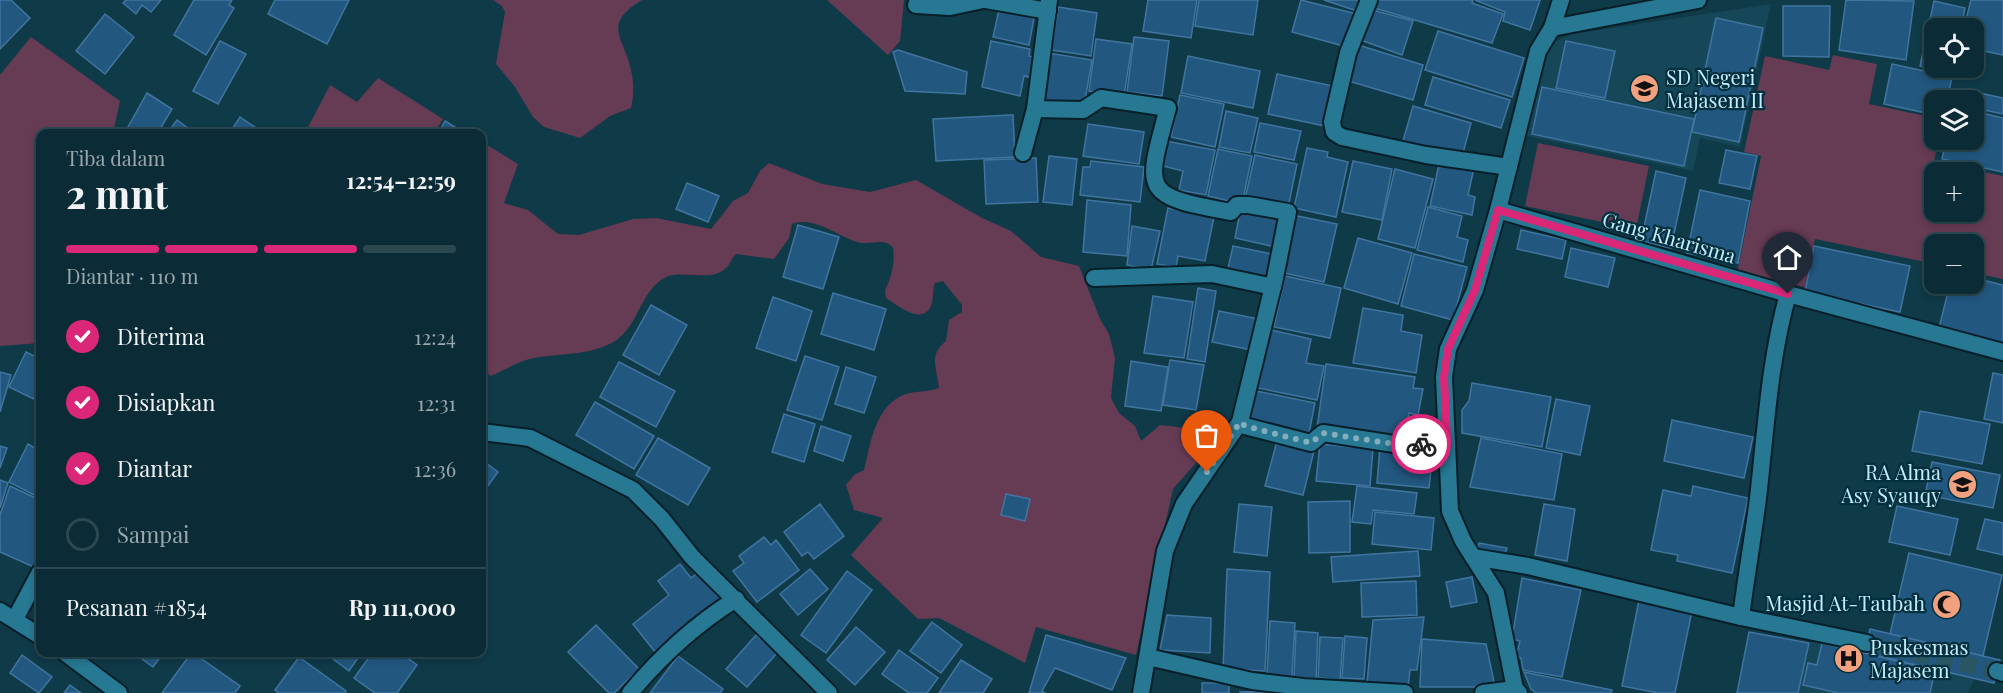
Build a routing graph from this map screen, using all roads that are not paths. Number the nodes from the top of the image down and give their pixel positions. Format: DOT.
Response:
graph roads {
  1 [pos="984,0"];
  2 [pos="1369,0"];
  3 [pos="1561,0"];
  4 [pos="1698,0"];
  5 [pos="916,5"];
  6 [pos="1048,5"];
  7 [pos="1552,28"];
  8 [pos="1035,109"];
  9 [pos="1023,153"];
  10 [pos="1509,167"];
  11 [pos="1498,210"];
  12 [pos="1095,278"];
  13 [pos="1273,286"];
  14 [pos="1788,294"];
  15 [pos="2003,352"];
  16 [pos="1240,422"];
  17 [pos="486,432"];
  18 [pos="1447,441"];
  19 [pos="1473,557"];
  20 [pos="1528,566"];
  21 [pos="36,577"];
  22 [pos="1496,593"];
  23 [pos="736,599"];
  24 [pos="4,613"];
  25 [pos="1740,617"];
  26 [pos="36,633"];
  27 [pos="1867,644"];
  28 [pos="71,657"];
  29 [pos="1148,657"];
  30 [pos="1517,691"];
  31 [pos="119,693"];
  32 [pos="630,693"];
  33 [pos="828,693"];
  34 [pos="1141,693"];
  35 [pos="1405,693"];
  36 [pos="1483,693"];
  1 -- 5 [label="street"];
  1 -- 6 [label="street"];
  2 -- 10 [label="street"];
  3 -- 7 [label="street"];
  4 -- 7 [label="street"];
  6 -- 8 [label="street"];
  7 -- 10 [label="street"];
  8 -- 9 [label="street"];
  8 -- 13 [label="street"];
  10 -- 11 [label="street"];
  11 -- 14 [label="street, Gang Kharisma"];
  11 -- 18 [label="street"];
  12 -- 13 [label="street"];
  13 -- 16 [label="street"];
  14 -- 15 [label="street, Gang Kharisma"];
  14 -- 25 [label="street"];
  16 -- 18 [label="street"];
  16 -- 29 [label="street"];
  17 -- 23 [label="street"];
  18 -- 19 [label="street"];
  19 -- 20 [label="street"];
  19 -- 22 [label="street"];
  20 -- 22 [label="street"];
  20 -- 25 [label="street"];
  21 -- 24 [label="street"];
  22 -- 30 [label="street"];
  23 -- 32 [label="street"];
  23 -- 33 [label="street"];
  24 -- 26 [label="street"];
  25 -- 27 [label="street"];
  28 -- 31 [label="street"];
  29 -- 34 [label="street"];
  29 -- 35 [label="street"];
  30 -- 36 [label="street"];
}
